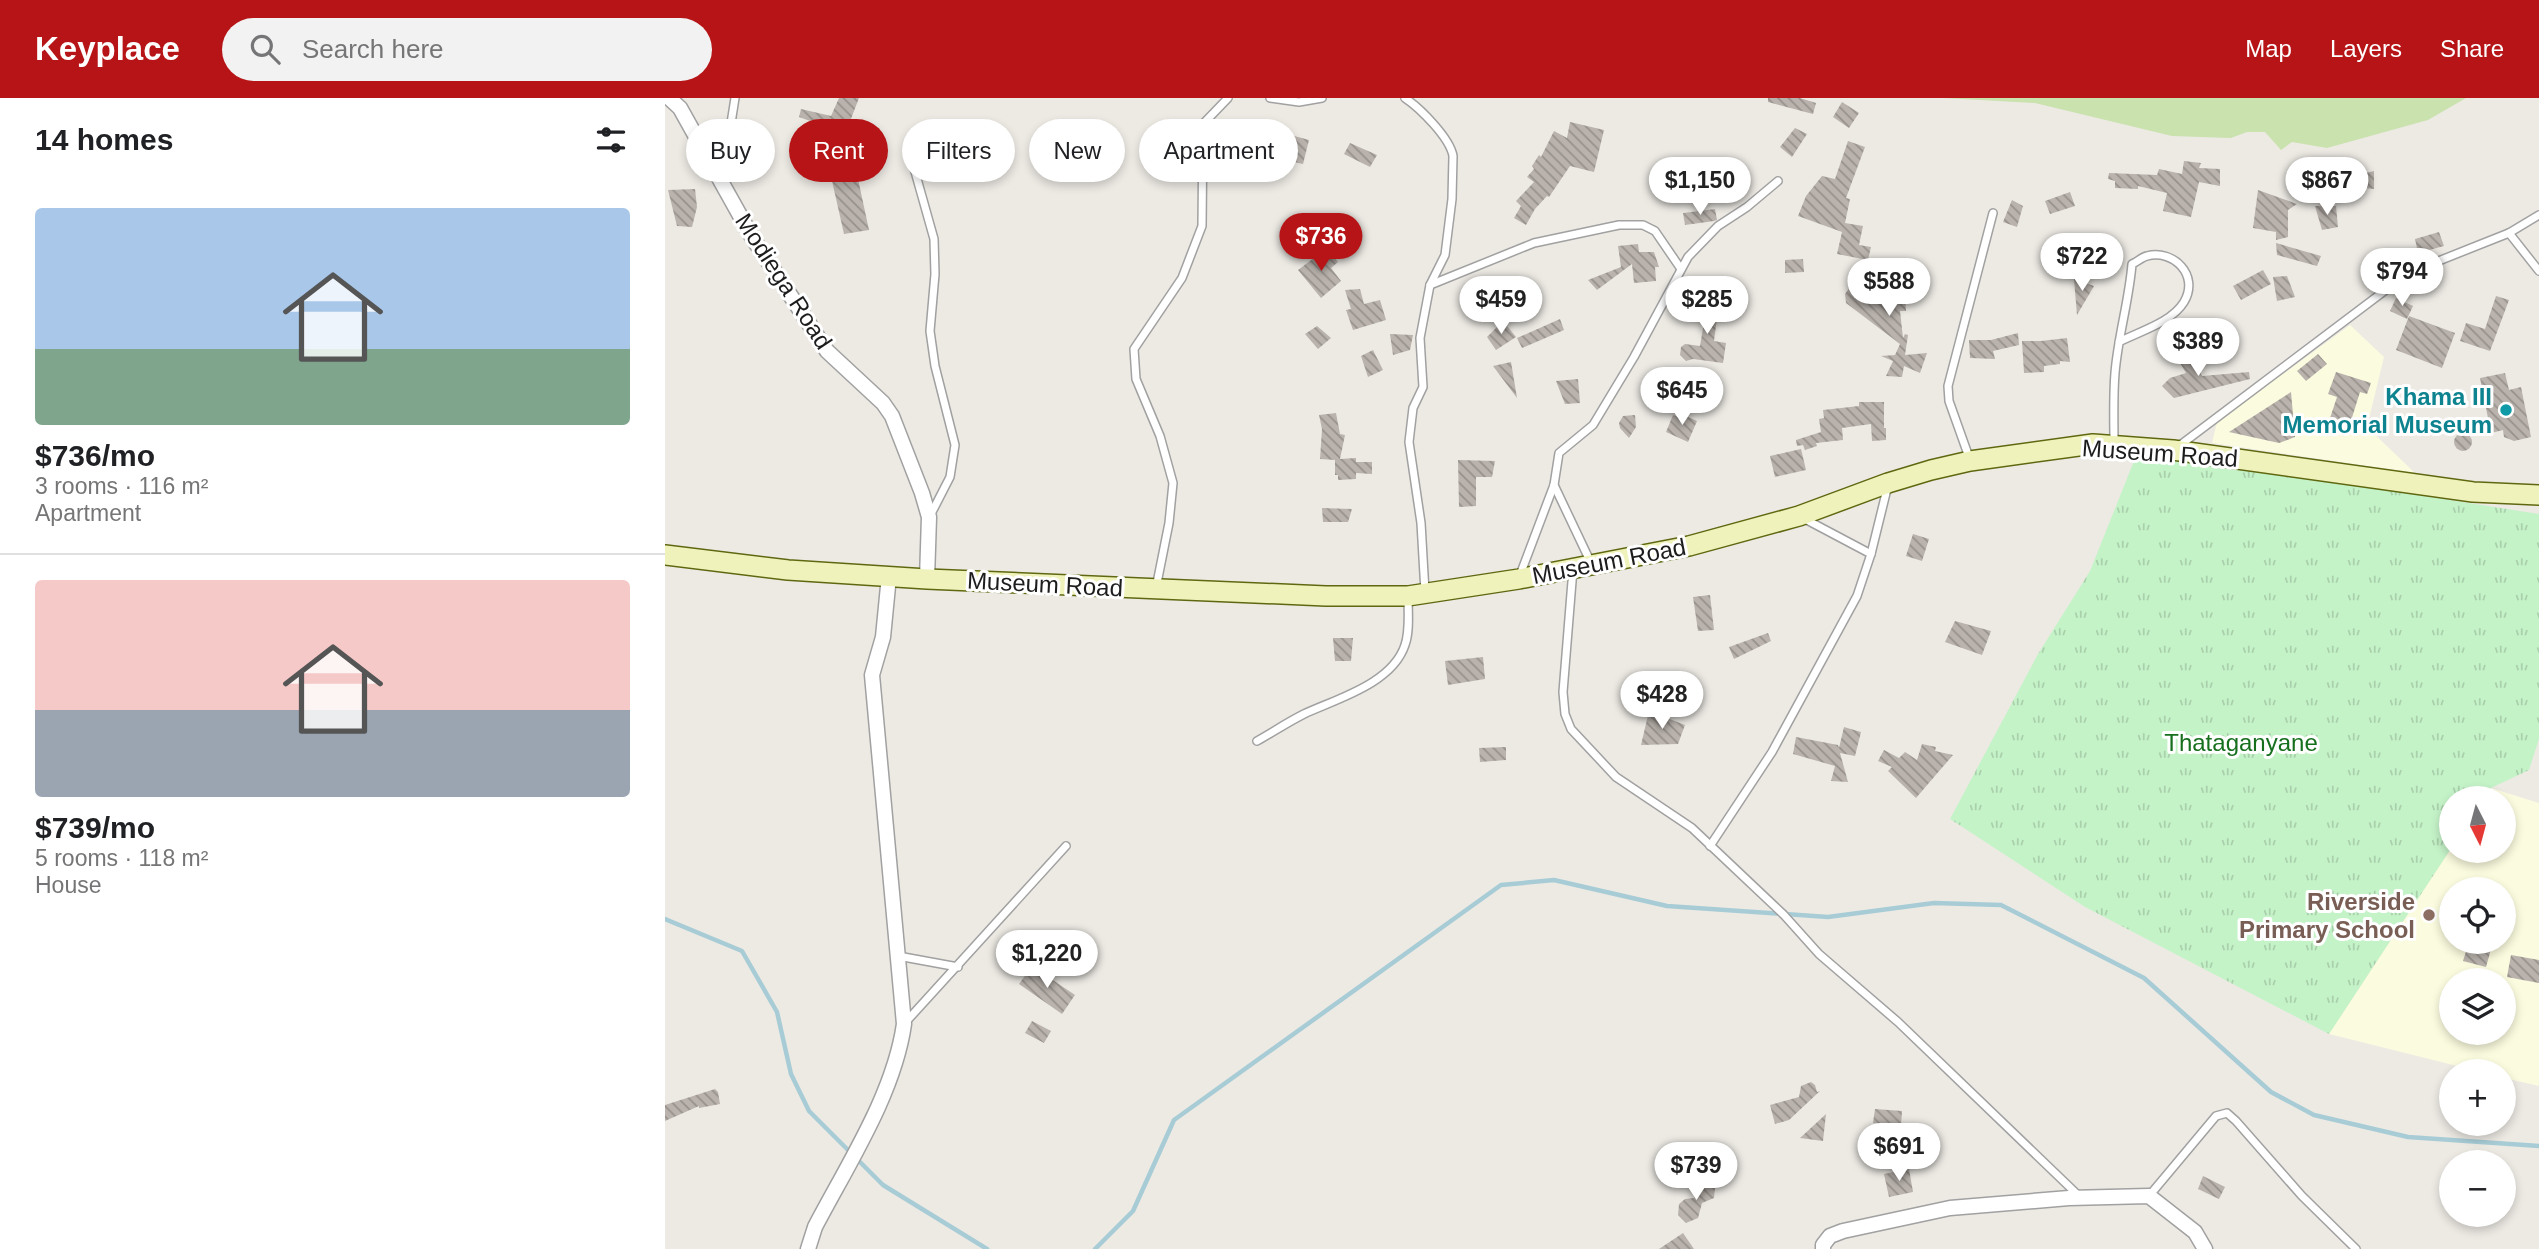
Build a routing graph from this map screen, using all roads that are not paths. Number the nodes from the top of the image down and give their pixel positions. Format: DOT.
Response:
graph roads {
  1 [pos="669,98"];
  2 [pos="735,98"];
  3 [pos="1228,98"];
  4 [pos="1270,98"];
  5 [pos="1322,98"];
  6 [pos="1405,98"];
  7 [pos="1778,181"];
  8 [pos="918,182"];
  9 [pos="722,183"];
  10 [pos="1993,213"];
  11 [pos="2539,215"];
  12 [pos="2509,233"];
  13 [pos="1681,269"];
  14 [pos="2539,271"];
  15 [pos="1430,285"];
  16 [pos="2119,342"];
  17 [pos="2113,444"];
  18 [pos="2173,450"];
  19 [pos="1971,461"];
  20 [pos="1888,483"];
  21 [pos="1554,485"];
  22 [pos="2539,495"];
  23 [pos="1799,516"];
  24 [pos="929,517"];
  25 [pos="1871,554"];
  26 [pos="665,555"];
  27 [pos="1583,567"];
  28 [pos="889,576"];
  29 [pos="927,579"];
  30 [pos="1519,579"];
  31 [pos="1156,589"];
  32 [pos="1417,595"];
  33 [pos="1257,741"];
  34 [pos="1066,846"];
  35 [pos="1710,846"];
  36 [pos="898,956"];
  37 [pos="958,967"];
  38 [pos="904,1024"];
  39 [pos="2149,1196"];
  40 [pos="2080,1198"];
  41 [pos="808,1249"];
  42 [pos="1823,1249"];
  43 [pos="2206,1249"];
  44 [pos="2356,1249"];
  1 -- 9 [label="street, Modiega Road"];
  2 -- 9 [label="lane"];
  3 -- 31 [label="lane"];
  4 -- 5 [label="lane"];
  6 -- 15 [label="lane"];
  7 -- 13 [label="lane"];
  8 -- 24 [label="lane"];
  9 -- 24 [label="street, Modiega Road"];
  10 -- 19 [label="lane"];
  11 -- 12 [label="lane"];
  12 -- 14 [label="lane"];
  12 -- 18 [label="lane"];
  13 -- 15 [label="lane"];
  13 -- 21 [label="lane"];
  15 -- 32 [label="lane"];
  16 -- 16 [label="lane"];
  16 -- 17 [label="lane"];
  17 -- 18 [label="street, Museum Road"];
  17 -- 19 [label="street, Museum Road"];
  18 -- 22 [label="street, Museum Road"];
  19 -- 20 [label="street, Museum Road"];
  20 -- 23 [label="street, Museum Road"];
  20 -- 25 [label="lane"];
  21 -- 27 [label="lane"];
  21 -- 30 [label="lane"];
  23 -- 25 [label="lane"];
  23 -- 27 [label="street, Museum Road"];
  24 -- 29 [label="street, Modiega Road"];
  25 -- 35 [label="lane"];
  26 -- 28 [label="street, Museum Road"];
  27 -- 30 [label="street, Museum Road"];
  27 -- 35 [label="lane"];
  28 -- 29 [label="street, Museum Road"];
  28 -- 36 [label="street"];
  29 -- 31 [label="street, Museum Road"];
  30 -- 32 [label="street, Museum Road"];
  31 -- 32 [label="street, Museum Road"];
  32 -- 33 [label="lane"];
  34 -- 37 [label="lane"];
  35 -- 40 [label="lane"];
  36 -- 37 [label="lane"];
  36 -- 38 [label="street"];
  37 -- 38 [label="lane"];
  38 -- 41 [label="street"];
  39 -- 40 [label="street"];
  39 -- 43 [label="street"];
  39 -- 44 [label="lane"];
  40 -- 42 [label="street"];
}
